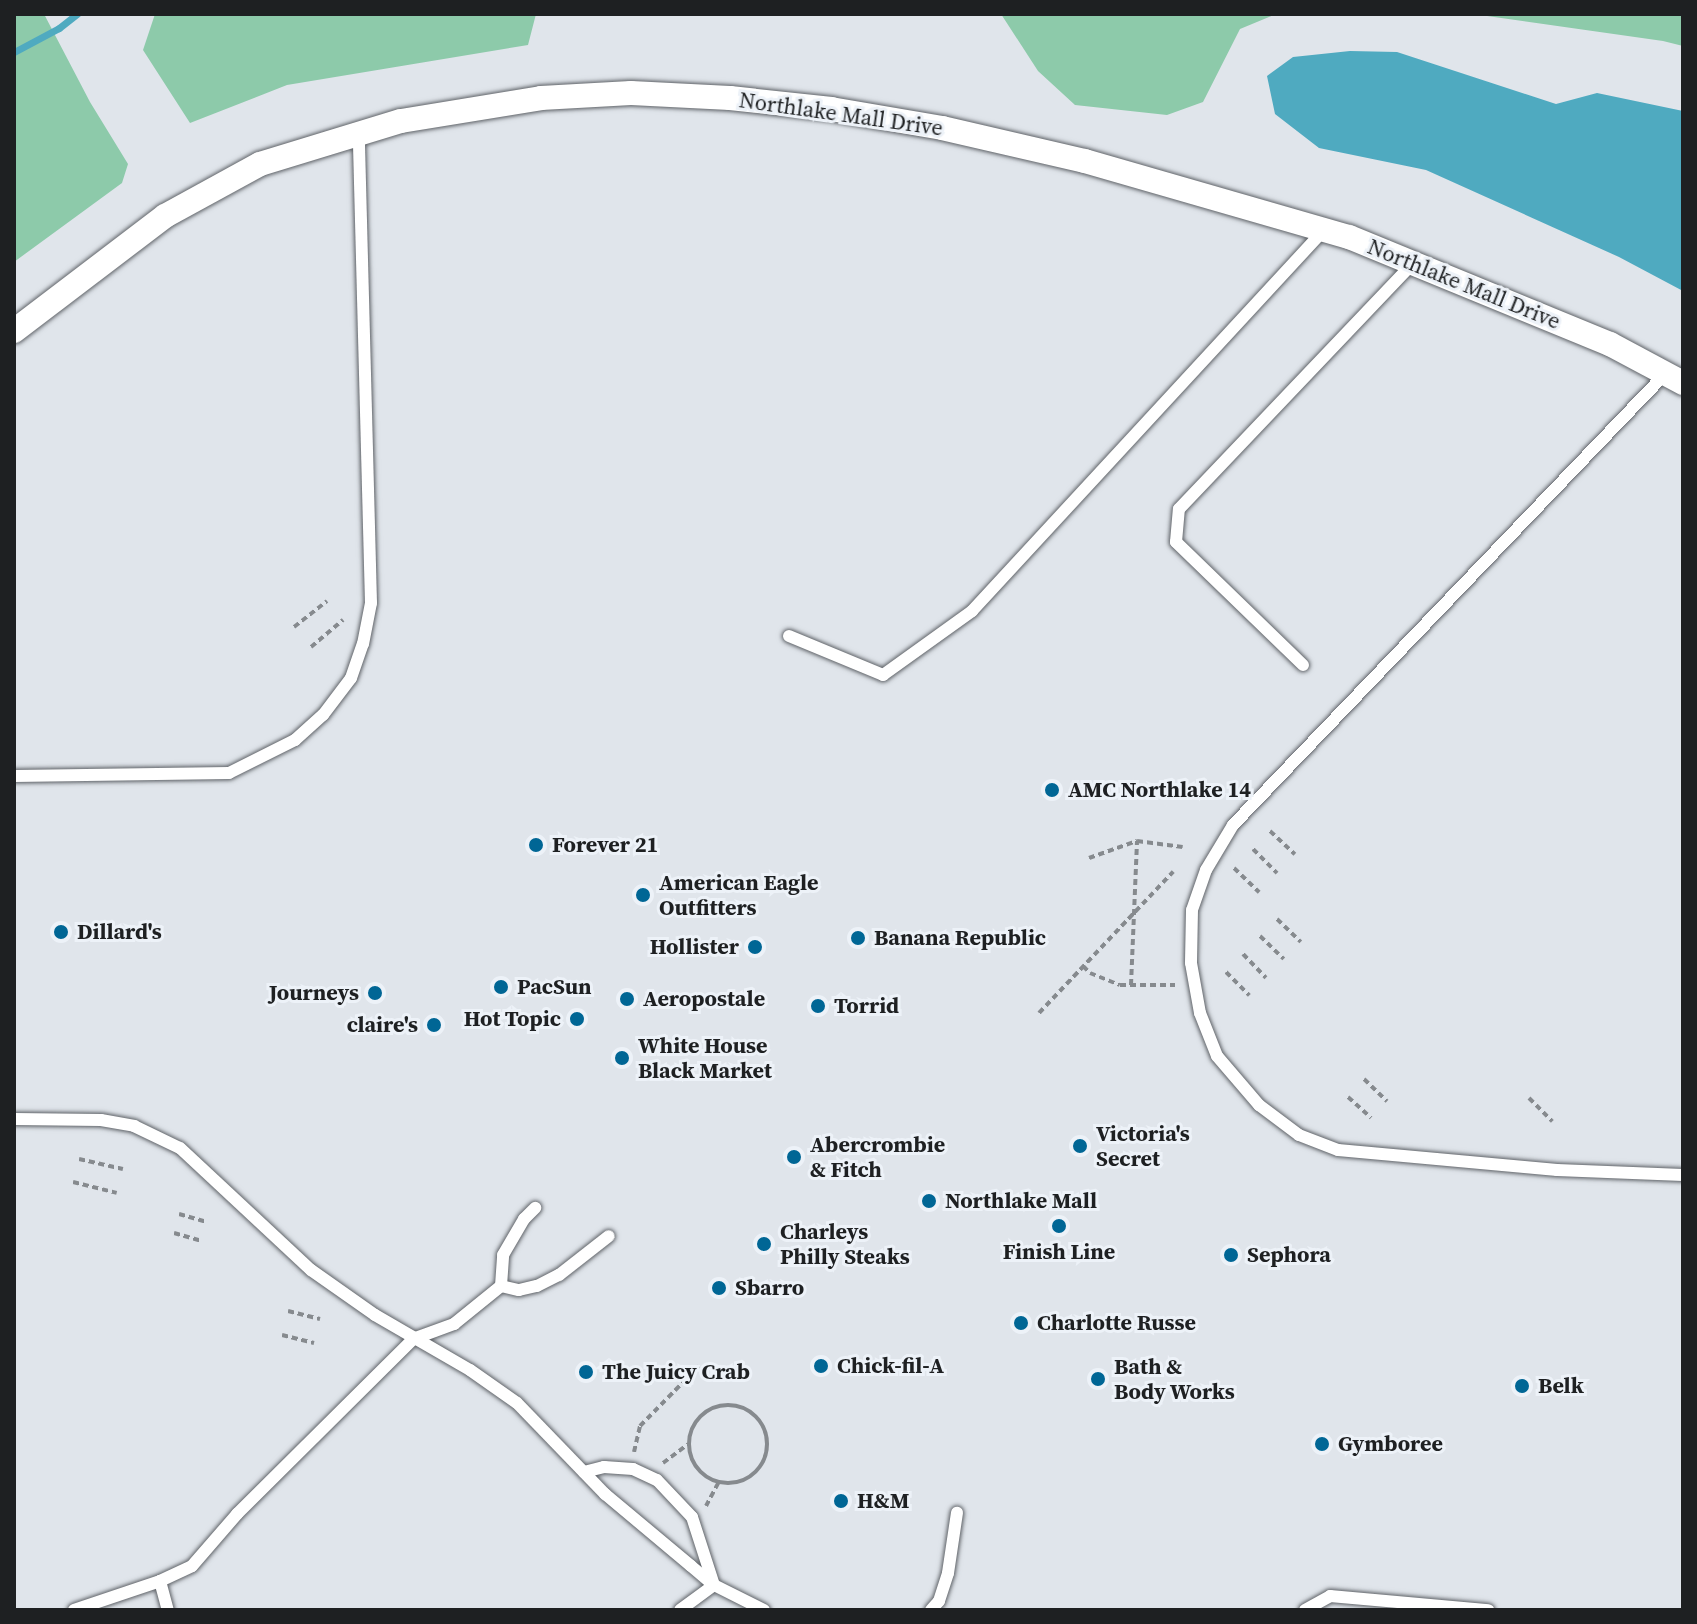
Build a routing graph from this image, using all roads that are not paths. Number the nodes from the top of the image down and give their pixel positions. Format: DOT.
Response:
graph roads {
  1 [pos="359,133"];
  2 [pos="1324,230"];
  3 [pos="1412,264"];
  4 [pos="14,331"];
  5 [pos="1674,378"];
  6 [pos="789,636"];
  7 [pos="1303,665"];
  8 [pos="14,776"];
  9 [pos="14,1119"];
  10 [pos="1683,1175"];
  11 [pos="535,1208"];
  12 [pos="609,1236"];
  13 [pos="501,1286"];
  14 [pos="413,1339"];
  15 [pos="584,1472"];
  16 [pos="957,1513"];
  17 [pos="160,1581"];
  18 [pos="714,1585"];
  19 [pos="74,1610"];
  20 [pos="168,1610"];
  21 [pos="680,1610"];
  22 [pos="764,1610"];
  23 [pos="931,1610"];
  24 [pos="1305,1610"];
  25 [pos="1488,1610"];
  1 -- 2 [label="street, Northlake Mall Drive"];
  1 -- 4 [label="street, Northlake Mall Drive"];
  1 -- 8 [label="lane"];
  2 -- 3 [label="street, Northlake Mall Drive"];
  2 -- 6 [label="lane"];
  3 -- 5 [label="street, Northlake Mall Drive"];
  3 -- 7 [label="lane"];
  5 -- 10 [label="lane"];
  9 -- 14 [label="lane"];
  11 -- 13 [label="lane"];
  12 -- 13 [label="lane"];
  13 -- 14 [label="lane"];
  14 -- 15 [label="lane"];
  14 -- 17 [label="lane"];
  15 -- 18 [label="lane"];
  15 -- 18 [label="lane"];
  16 -- 23 [label="lane"];
  17 -- 19 [label="lane"];
  17 -- 20 [label="lane"];
  18 -- 21 [label="lane"];
  18 -- 22 [label="lane"];
  24 -- 25 [label="lane"];
}
